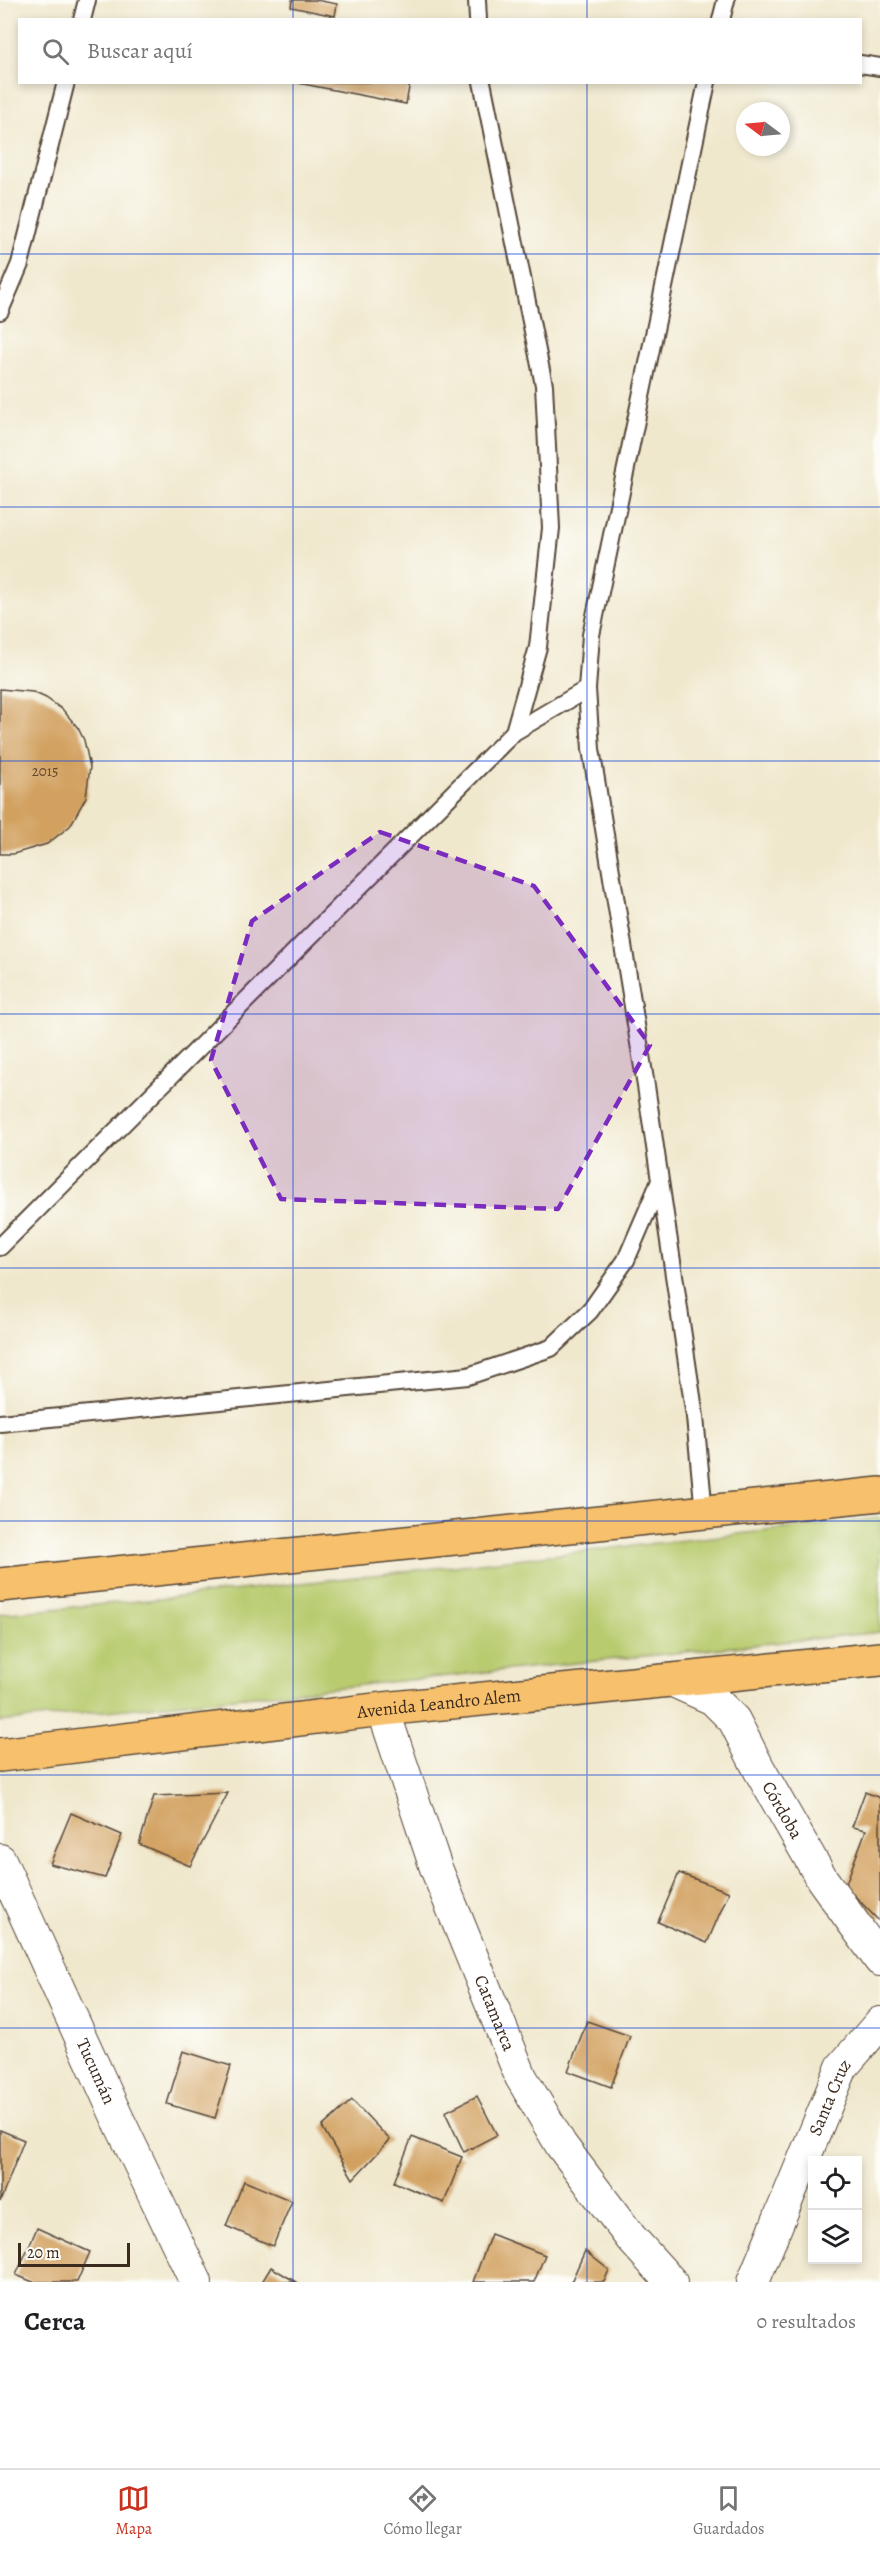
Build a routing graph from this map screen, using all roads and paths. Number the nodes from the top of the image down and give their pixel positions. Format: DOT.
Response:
graph roads {
  1 [pos="87,0"];
  2 [pos="477,0"];
  3 [pos="726,0"];
  4 [pos="82,18"];
  5 [pos="478,18"];
  6 [pos="722,18"];
  7 [pos="862,64"];
  8 [pos="880,67"];
  9 [pos="65,84"];
  10 [pos="482,84"];
  11 [pos="707,84"];
  12 [pos="0,311"];
  13 [pos="587,690"];
  14 [pos="514,732"];
  15 [pos="660,1181"];
  16 [pos="0,1247"];
  17 [pos="0,1423"];
  18 [pos="880,1494"];
  19 [pos="704,1513"];
  20 [pos="0,1585"];
  21 [pos="880,1659"];
  22 [pos="670,1680"];
  23 [pos="383,1709"];
  24 [pos="0,1755"];
  25 [pos="0,1860"];
  26 [pos="880,1960"];
  27 [pos="880,2023"];
  28 [pos="196,2282"];
  29 [pos="671,2282"];
  30 [pos="753,2282"];
  1 -- 4 [label="lane"];
  2 -- 5 [label="lane"];
  3 -- 6 [label="lane"];
  7 -- 8 [label="lane"];
  9 -- 12 [label="lane"];
  10 -- 14 [label="lane"];
  11 -- 13 [label="lane"];
  13 -- 14 [label="lane"];
  13 -- 15 [label="lane"];
  14 -- 16 [label="lane"];
  15 -- 17 [label="lane"];
  15 -- 19 [label="lane"];
  18 -- 19 [label="highway"];
  19 -- 20 [label="highway"];
  21 -- 22 [label="highway, Avenida Leandro Alem"];
  22 -- 23 [label="highway, Avenida Leandro Alem"];
  22 -- 26 [label="street, Córdoba"];
  23 -- 24 [label="highway, Avenida Leandro Alem"];
  23 -- 29 [label="street, Catamarca"];
  25 -- 28 [label="street, Tucumán"];
  27 -- 30 [label="street, Santa Cruz"];
}
